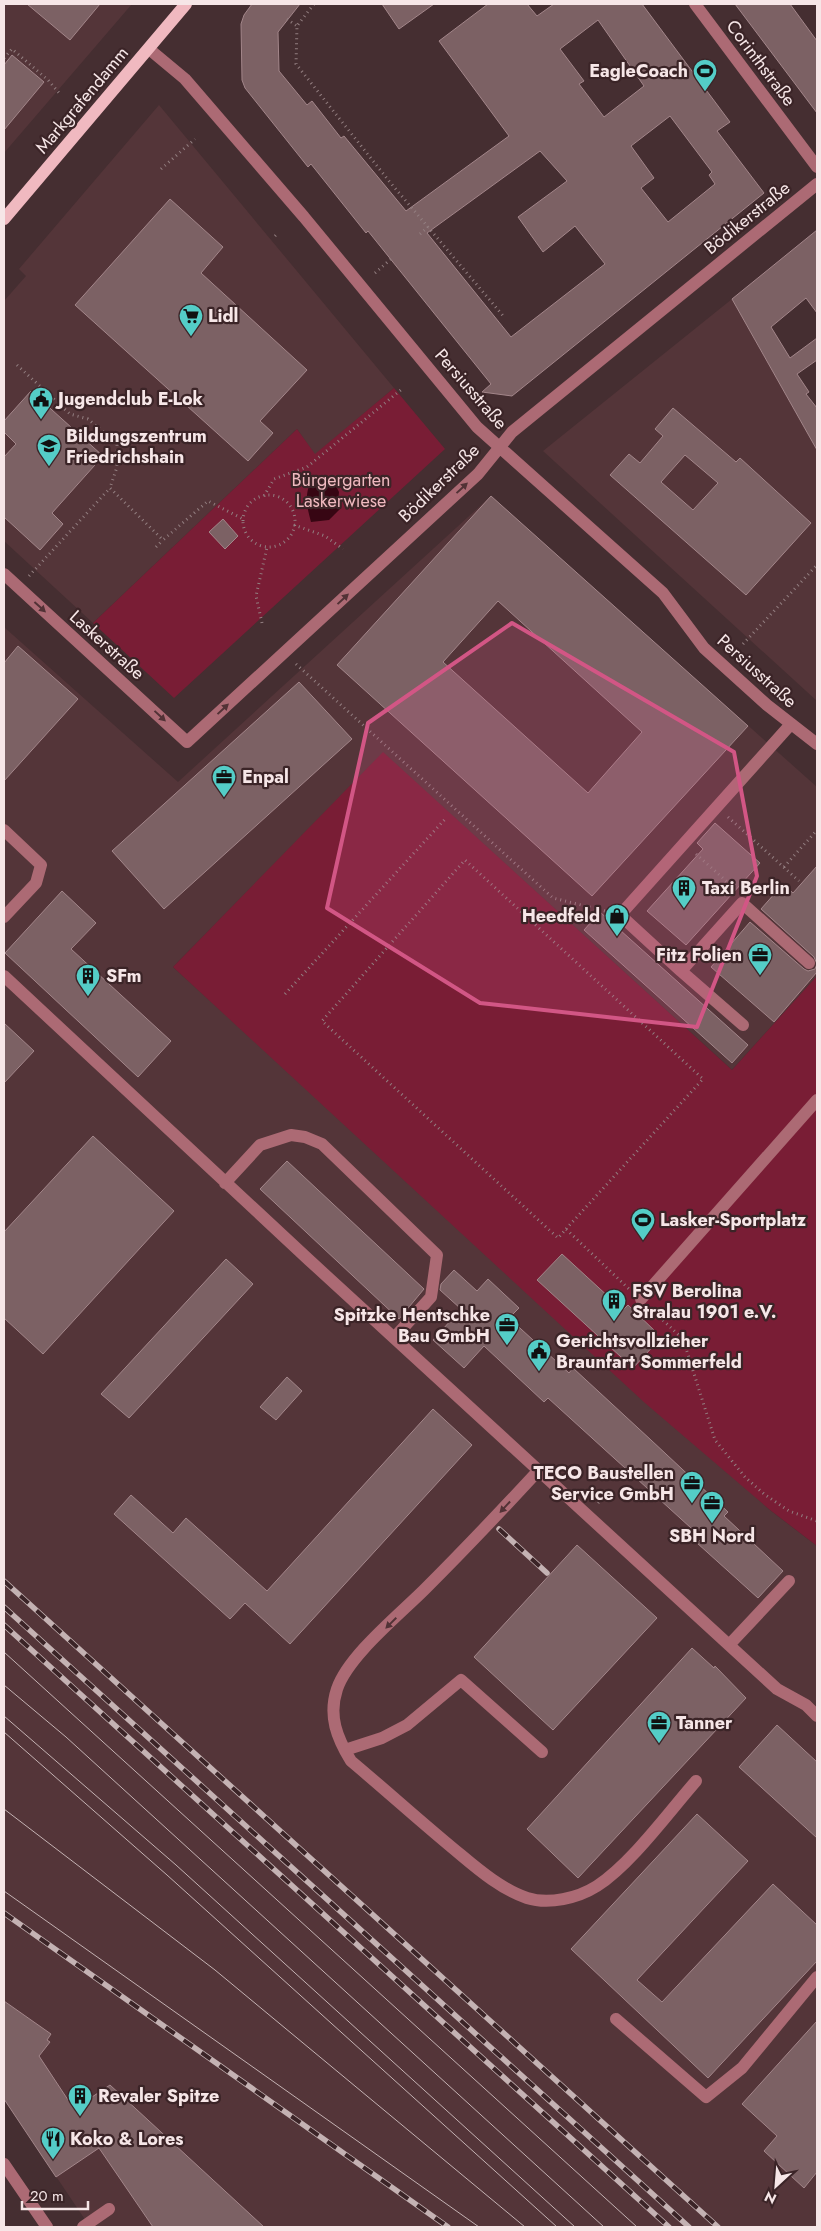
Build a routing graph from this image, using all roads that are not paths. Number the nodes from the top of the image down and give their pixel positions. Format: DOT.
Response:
graph roads {
  1 [pos="186,4"];
  2 [pos="695,4"];
  3 [pos="149,49"];
  4 [pos="817,167"];
  5 [pos="817,184"];
  6 [pos="4,219"];
  7 [pos="500,447"];
  8 [pos="4,574"];
  9 [pos="791,724"];
  10 [pos="187,742"];
  11 [pos="817,744"];
  12 [pos="4,830"];
  13 [pos="4,917"];
  14 [pos="809,963"];
  15 [pos="681,971"];
  16 [pos="4,976"];
  17 [pos="743,1025"];
  18 [pos="817,1100"];
  19 [pos="225,1183"];
  20 [pos="640,1299"];
  21 [pos="394,1338"];
  22 [pos="538,1471"];
  23 [pos="789,1582"];
  24 [pos="729,1645"];
  25 [pos="817,1716"];
  26 [pos="345,1750"];
  27 [pos="542,1752"];
  28 [pos="696,1781"];
  29 [pos="817,1977"];
  30 [pos="616,2019"];
  31 [pos="4,2164"];
  32 [pos="109,2209"];
  33 [pos="47,2227"];
  34 [pos="83,2227"];
  1 -- 3 [label="main road, Markgrafendamm"];
  2 -- 4 [label="street, Corinthstraße"];
  3 -- 6 [label="main road, Markgrafendamm"];
  3 -- 7 [label="street, Persiusstraße"];
  5 -- 7 [label="street, Bödikerstraße"];
  7 -- 9 [label="street, Persiusstraße"];
  10 -- 7 [label="street, Bödikerstraße, one-way"];
  8 -- 10 [label="street, Laskerstraße, one-way"];
  9 -- 11 [label="street, Persiusstraße"];
  9 -- 15 [label="street"];
  12 -- 13 [label="street"];
  14 -- 15 [label="street"];
  15 -- 17 [label="street"];
  16 -- 19 [label="street"];
  18 -- 20 [label="street"];
  19 -- 21 [label="street"];
  19 -- 21 [label="street"];
  21 -- 22 [label="street"];
  22 -- 24 [label="street"];
  22 -- 26 [label="street, one-way"];
  23 -- 24 [label="street"];
  24 -- 25 [label="street"];
  26 -- 27 [label="street"];
  26 -- 28 [label="street"];
  29 -- 30 [label="street"];
  31 -- 33 [label="street"];
  32 -- 34 [label="street"];
}
